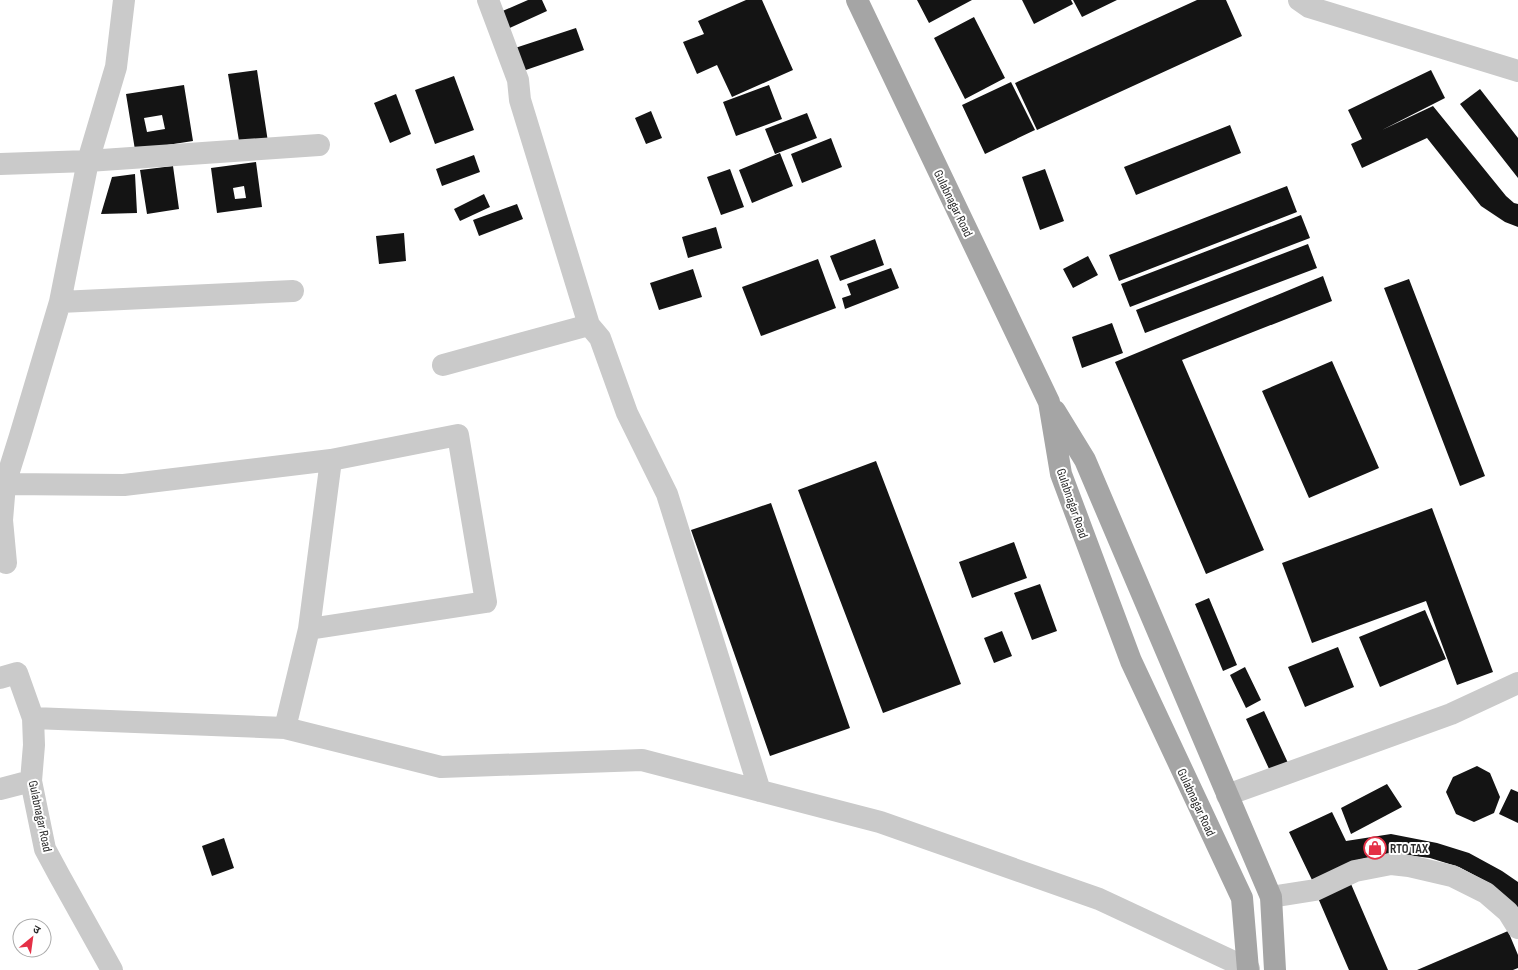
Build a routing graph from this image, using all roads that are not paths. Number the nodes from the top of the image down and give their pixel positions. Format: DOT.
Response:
graph roads {
  1 [pos="124,0"];
  2 [pos="488,0"];
  3 [pos="857,0"];
  4 [pos="1299,0"];
  5 [pos="1518,71"];
  6 [pos="319,145"];
  7 [pos="88,160"];
  8 [pos="0,164"];
  9 [pos="293,291"];
  10 [pos="60,302"];
  11 [pos="589,325"];
  12 [pos="443,365"];
  13 [pos="1049,402"];
  14 [pos="331,460"];
  15 [pos="4,484"];
  16 [pos="6,563"];
  17 [pos="309,629"];
  18 [pos="9,676"];
  19 [pos="1518,683"];
  20 [pos="33,718"];
  21 [pos="285,728"];
  22 [pos="31,781"];
  23 [pos="0,789"];
  24 [pos="760,791"];
  25 [pos="1227,795"];
  26 [pos="1271,897"];
  27 [pos="1518,928"];
  28 [pos="1249,969"];
  29 [pos="112,970"];
  30 [pos="1275,970"];
  1 -- 7 [label="street"];
  2 -- 11 [label="street"];
  3 -- 13 [label="main road, Gulabnagar Road"];
  4 -- 5 [label="street"];
  6 -- 7 [label="street"];
  7 -- 8 [label="street"];
  7 -- 10 [label="street"];
  9 -- 10 [label="street"];
  10 -- 15 [label="street"];
  11 -- 12 [label="street"];
  11 -- 24 [label="street"];
  13 -- 25 [label="main road"];
  13 -- 28 [label="main road, Gulabnagar Road"];
  14 -- 15 [label="street"];
  14 -- 17 [label="street"];
  14 -- 17 [label="street"];
  15 -- 16 [label="street"];
  17 -- 21 [label="street"];
  18 -- 20 [label="street, Gulabnagar Road"];
  19 -- 25 [label="street"];
  20 -- 21 [label="street"];
  20 -- 22 [label="street, Gulabnagar Road"];
  21 -- 24 [label="street"];
  22 -- 23 [label="street"];
  22 -- 29 [label="street, Gulabnagar Road"];
  24 -- 28 [label="street"];
  25 -- 26 [label="main road"];
  26 -- 27 [label="street"];
  26 -- 30 [label="main road"];
}
